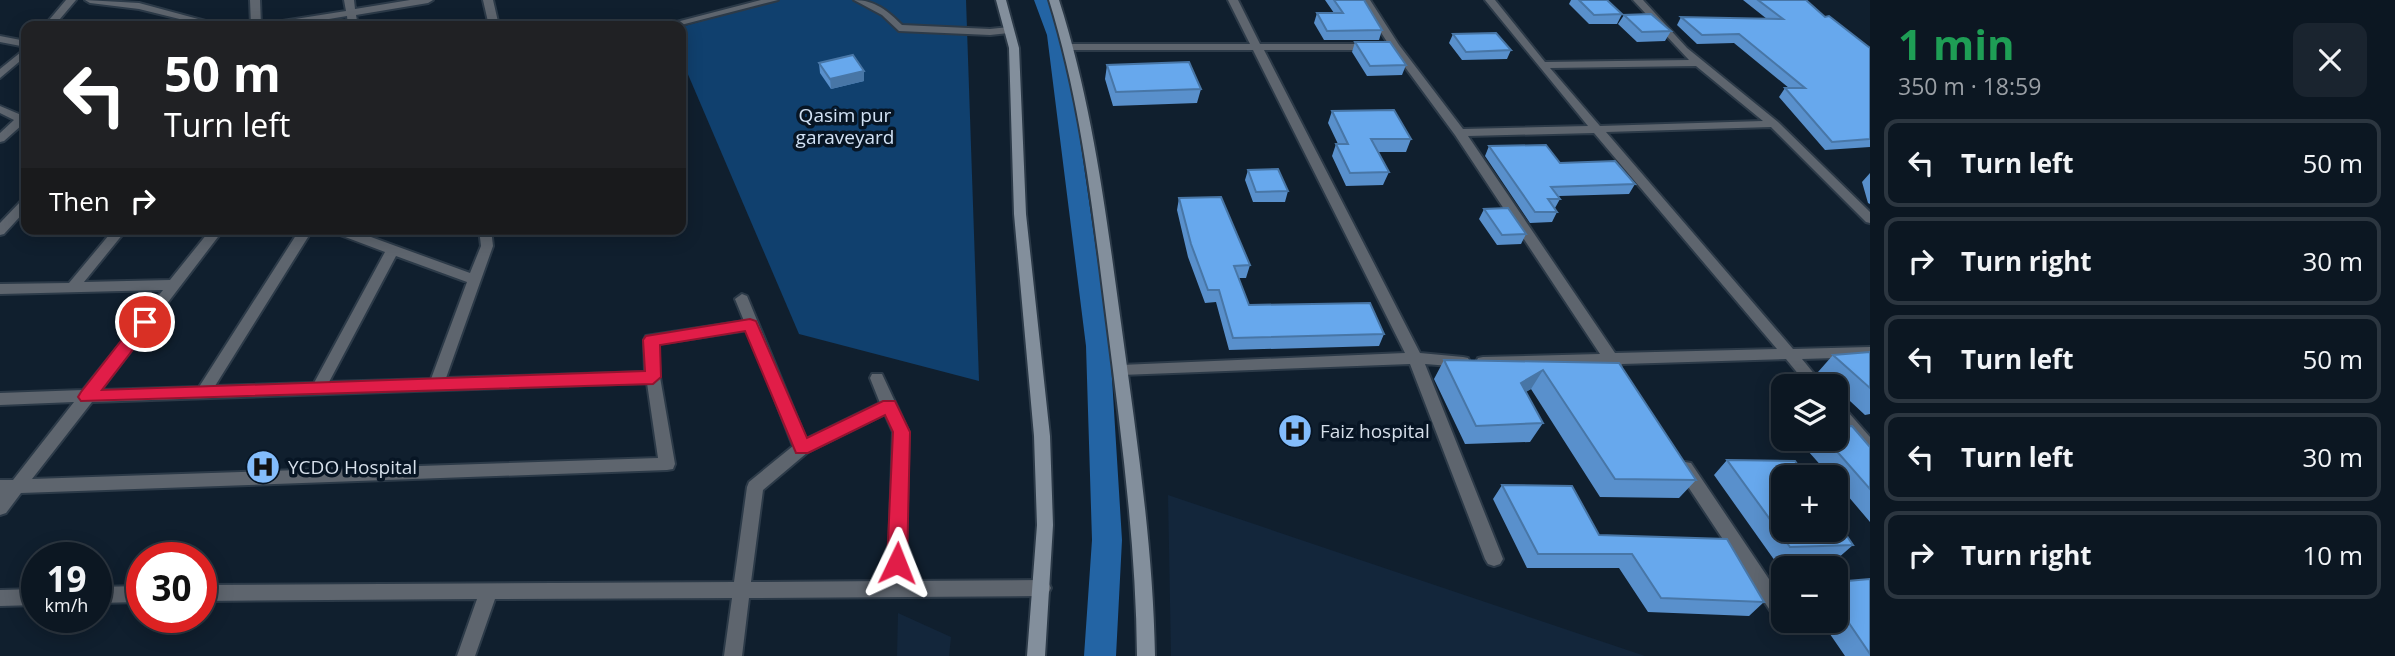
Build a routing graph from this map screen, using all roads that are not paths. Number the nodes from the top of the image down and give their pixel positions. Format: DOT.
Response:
graph roads {
  1 [pos="71,0"];
  2 [pos="90,0"];
  3 [pos="255,0"];
  4 [pos="349,0"];
  5 [pos="428,0"];
  6 [pos="488,0"];
  7 [pos="773,0"];
  8 [pos="859,0"];
  9 [pos="1001,0"];
  10 [pos="1054,0"];
  11 [pos="1233,0"];
  12 [pos="1365,0"];
  13 [pos="1490,0"];
  14 [pos="1638,0"];
  15 [pos="351,13"];
  16 [pos="53,21"];
  17 [pos="199,21"];
  18 [pos="256,21"];
  19 [pos="301,21"];
  20 [pos="352,21"];
  21 [pos="493,21"];
  22 [pos="686,21"];
  23 [pos="1009,30"];
  24 [pos="0,40"];
  25 [pos="21,43"];
  26 [pos="1070,47"];
  27 [pos="1395,47"];
  28 [pos="1257,48"];
  29 [pos="21,56"];
  30 [pos="1698,63"];
  31 [pos="1542,65"];
  32 [pos="0,75"];
  33 [pos="0,109"];
  34 [pos="21,119"];
  35 [pos="21,122"];
  36 [pos="1774,124"];
  37 [pos="1597,130"];
  38 [pos="1460,133"];
  39 [pos="0,139"];
  40 [pos="21,208"];
  41 [pos="1870,219"];
  42 [pos="0,231"];
  43 [pos="116,235"];
  44 [pos="213,235"];
  45 [pos="303,235"];
  46 [pos="352,235"];
  47 [pos="486,235"];
  48 [pos="393,250"];
  49 [pos="475,280"];
  50 [pos="174,285"];
  51 [pos="73,287"];
  52 [pos="0,289"];
  53 [pos="742,299"];
  54 [pos="750,325"];
  55 [pos="1870,352"];
  56 [pos="1789,353"];
  57 [pos="1415,358"];
  58 [pos="1611,358"];
  59 [pos="1121,370"];
  60 [pos="1807,374"];
  61 [pos="653,377"];
  62 [pos="877,378"];
  63 [pos="1626,380"];
  64 [pos="436,386"];
  65 [pos="318,389"];
  66 [pos="203,393"];
  67 [pos="87,397"];
  68 [pos="0,399"];
  69 [pos="889,405"];
  70 [pos="1848,422"];
  71 [pos="802,448"];
  72 [pos="1870,448"];
  73 [pos="1678,458"];
  74 [pos="0,487"];
  75 [pos="17,487"];
  76 [pos="0,508"];
  77 [pos="1494,559"];
  78 [pos="1042,588"];
  79 [pos="896,589"];
  80 [pos="740,590"];
  81 [pos="489,591"];
  82 [pos="217,593"];
  83 [pos="1771,596"];
  84 [pos="21,597"];
  85 [pos="0,598"];
  86 [pos="466,656"];
  87 [pos="733,656"];
  88 [pos="1036,656"];
  89 [pos="1146,656"];
  1 -- 16 [label="street"];
  2 -- 17 [label="street"];
  3 -- 18 [label="street"];
  4 -- 15 [label="street"];
  5 -- 15 [label="street"];
  6 -- 21 [label="street"];
  7 -- 22 [label="street"];
  8 -- 23 [label="street"];
  9 -- 23 [label="main road"];
  10 -- 26 [label="main road"];
  11 -- 28 [label="street"];
  12 -- 27 [label="street"];
  13 -- 31 [label="street"];
  14 -- 30 [label="street"];
  15 -- 19 [label="street"];
  15 -- 20 [label="street"];
  23 -- 78 [label="main road"];
  24 -- 25 [label="street"];
  26 -- 28 [label="street"];
  26 -- 59 [label="main road"];
  27 -- 28 [label="street"];
  27 -- 38 [label="street"];
  28 -- 57 [label="street"];
  29 -- 32 [label="street"];
  30 -- 31 [label="street"];
  30 -- 36 [label="street"];
  31 -- 37 [label="street"];
  33 -- 34 [label="street"];
  35 -- 39 [label="street"];
  36 -- 37 [label="street"];
  36 -- 41 [label="street"];
  37 -- 38 [label="street"];
  37 -- 56 [label="street"];
  38 -- 58 [label="street"];
  40 -- 42 [label="street"];
  43 -- 51 [label="street"];
  44 -- 50 [label="street"];
  45 -- 66 [label="street"];
  46 -- 48 [label="street"];
  47 -- 49 [label="street"];
  48 -- 49 [label="street"];
  48 -- 65 [label="street"];
  49 -- 64 [label="street"];
  50 -- 51 [label="street"];
  50 -- 67 [label="street"];
  51 -- 52 [label="street"];
  53 -- 54 [label="street"];
  54 -- 61 [label="street"];
  54 -- 71 [label="street"];
  55 -- 56 [label="street"];
  56 -- 58 [label="street"];
  56 -- 60 [label="street"];
  57 -- 58 [label="street"];
  57 -- 59 [label="street"];
  57 -- 77 [label="street"];
  58 -- 63 [label="street"];
  59 -- 89 [label="main road"];
  61 -- 64 [label="street"];
  61 -- 75 [label="street"];
  62 -- 69 [label="street"];
  64 -- 65 [label="street"];
  65 -- 66 [label="street"];
  66 -- 67 [label="street"];
  67 -- 68 [label="street"];
  67 -- 75 [label="street"];
  69 -- 71 [label="street"];
  69 -- 79 [label="street"];
  70 -- 72 [label="street"];
  71 -- 80 [label="street"];
  73 -- 83 [label="street"];
  74 -- 75 [label="street"];
  75 -- 76 [label="street"];
  78 -- 79 [label="street"];
  78 -- 88 [label="main road"];
  79 -- 80 [label="street"];
  80 -- 81 [label="street"];
  80 -- 87 [label="street"];
  81 -- 82 [label="street"];
  81 -- 86 [label="street"];
  84 -- 85 [label="street"];
}
